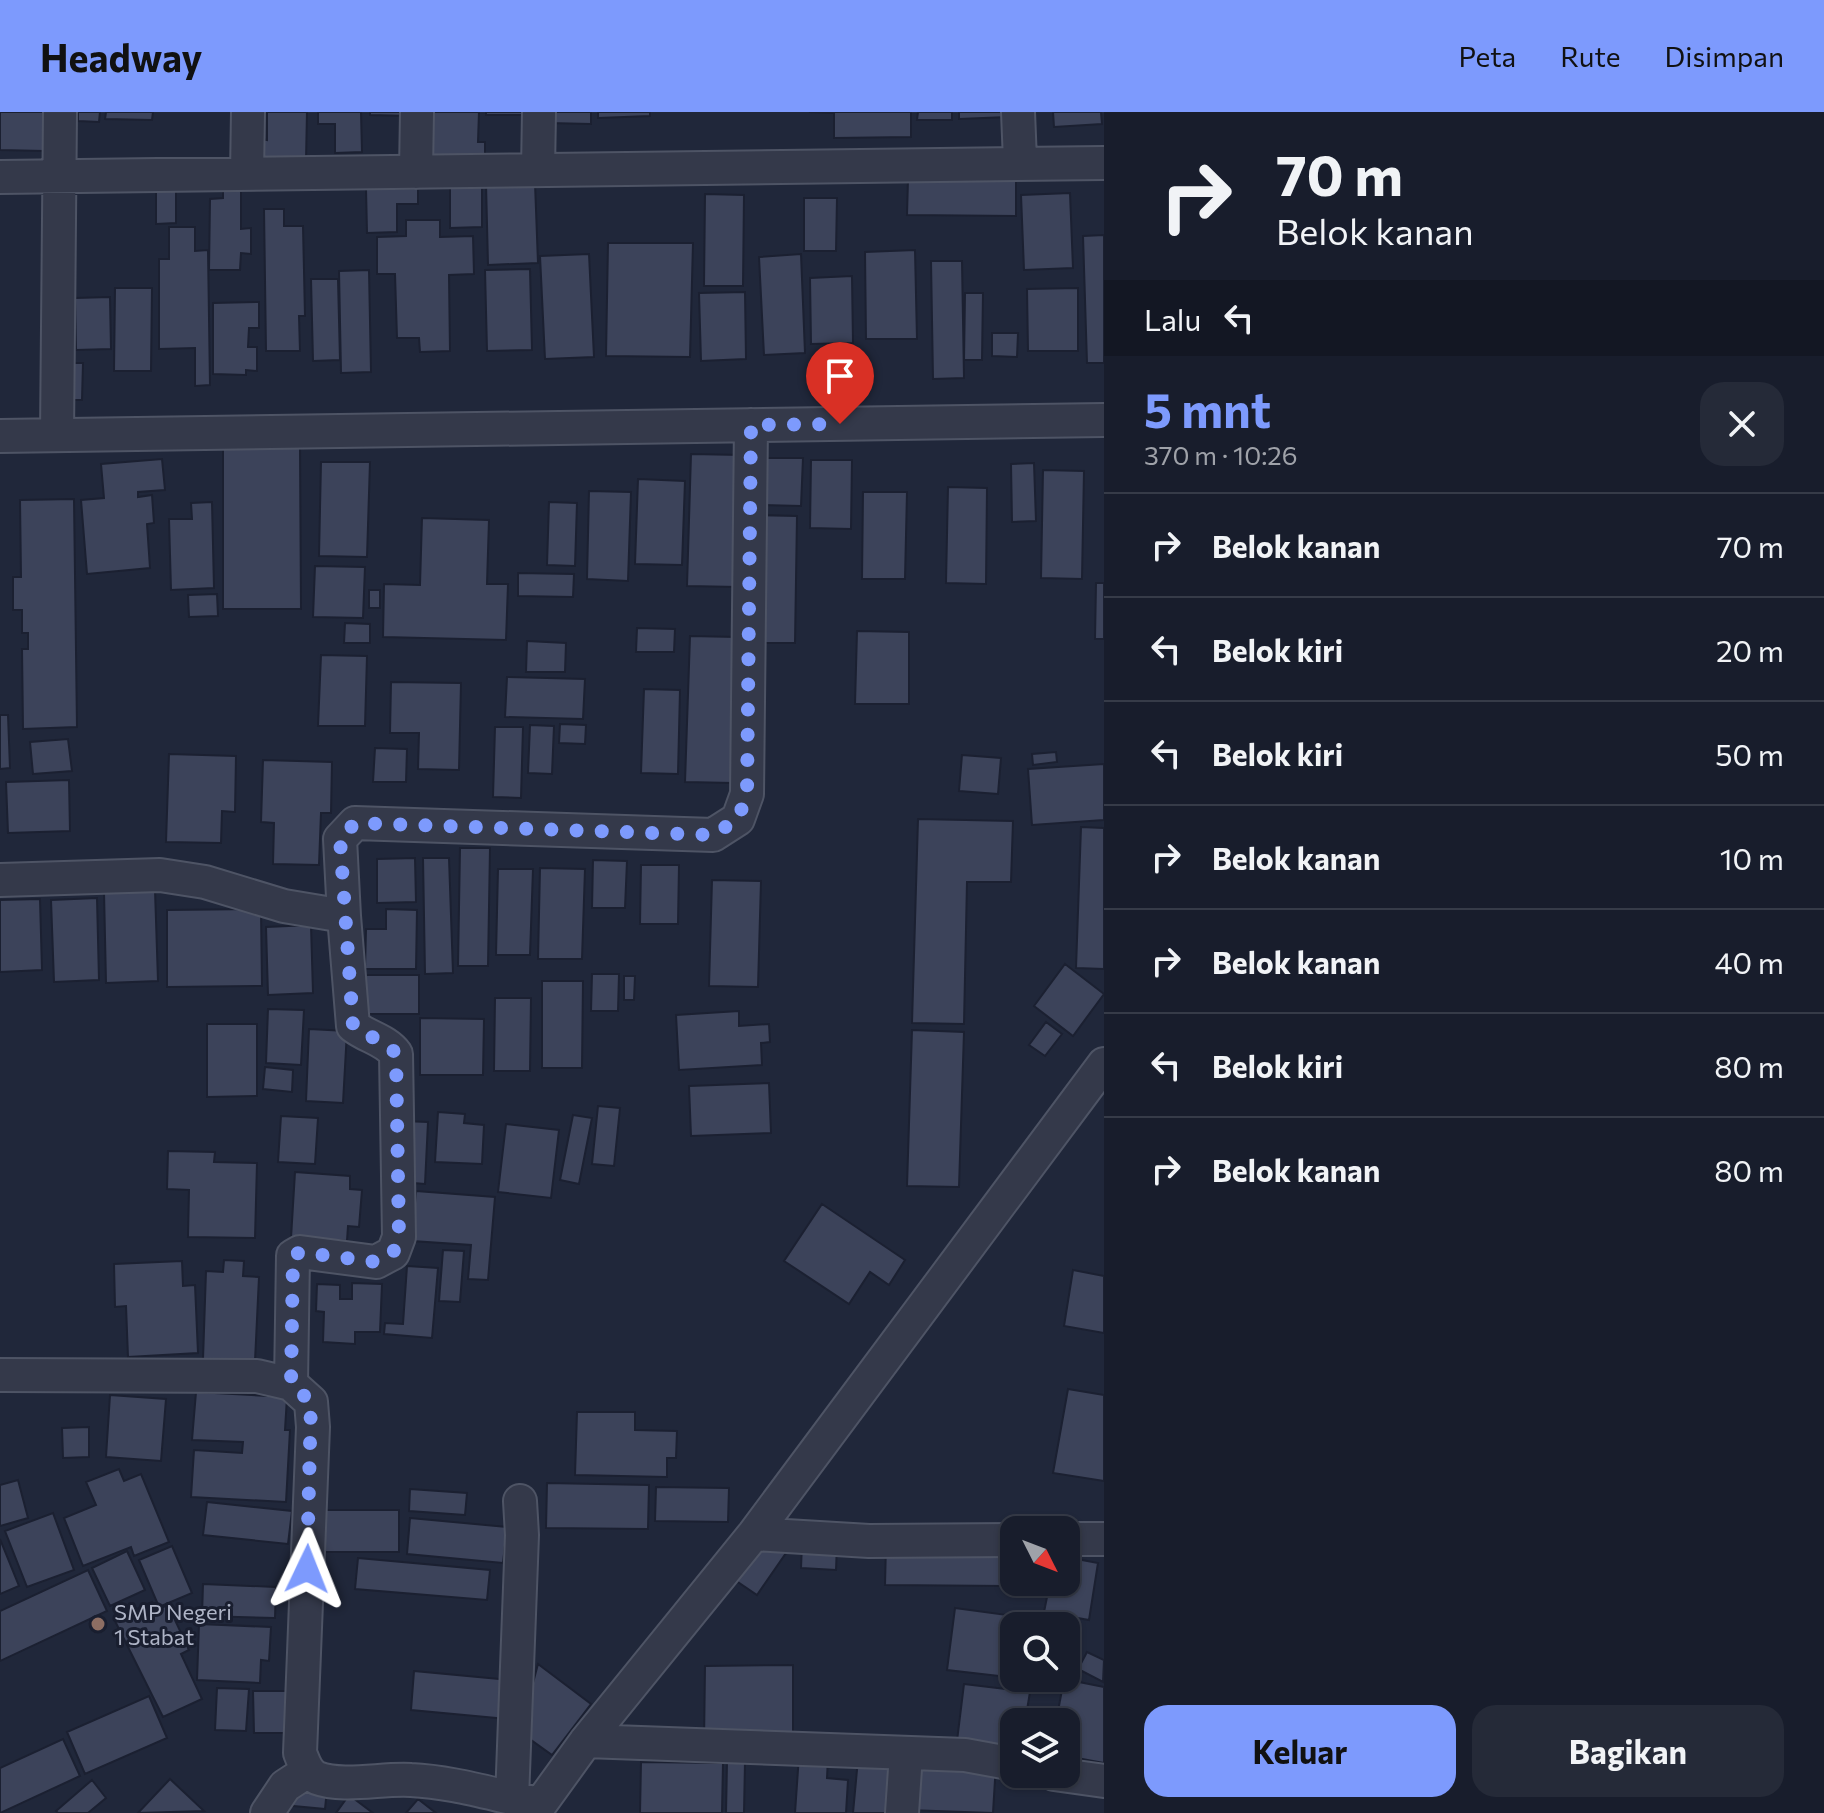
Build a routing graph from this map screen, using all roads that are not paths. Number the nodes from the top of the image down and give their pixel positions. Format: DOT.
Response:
graph roads {
  1 [pos="60,112"];
  2 [pos="248,112"];
  3 [pos="417,112"];
  4 [pos="539,112"];
  5 [pos="1018,112"];
  6 [pos="1020,161"];
  7 [pos="1104,163"];
  8 [pos="538,170"];
  9 [pos="416,172"];
  10 [pos="247,174"];
  11 [pos="60,176"];
  12 [pos="0,177"];
  13 [pos="1104,420"];
  14 [pos="751,425"];
  15 [pos="57,435"];
  16 [pos="0,436"];
  17 [pos="0,880"];
  18 [pos="344,916"];
  19 [pos="1104,1064"];
  20 [pos="0,1375"];
  21 [pos="291,1384"];
  22 [pos="520,1501"];
  23 [pos="754,1534"];
  24 [pos="1080,1539"];
  25 [pos="1104,1539"];
  26 [pos="1000,1540"];
  27 [pos="586,1741"];
  28 [pos="906,1754"];
  29 [pos="1000,1761"];
  30 [pos="308,1771"];
  31 [pos="1080,1778"];
  32 [pos="1104,1781"];
  33 [pos="528,1805"];
  34 [pos="267,1813"];
  35 [pos="902,1813"];
  1 -- 11 [label="street"];
  2 -- 10 [label="street"];
  3 -- 9 [label="street"];
  4 -- 8 [label="street"];
  5 -- 6 [label="street"];
  6 -- 7 [label="street"];
  6 -- 8 [label="street"];
  8 -- 9 [label="street"];
  9 -- 10 [label="street"];
  10 -- 11 [label="street"];
  11 -- 12 [label="street"];
  11 -- 15 [label="street"];
  13 -- 14 [label="street"];
  14 -- 15 [label="street"];
  14 -- 18 [label="street"];
  15 -- 16 [label="street"];
  17 -- 18 [label="street"];
  18 -- 21 [label="street"];
  19 -- 23 [label="street"];
  20 -- 21 [label="street"];
  21 -- 30 [label="street"];
  22 -- 33 [label="street"];
  23 -- 26 [label="street"];
  23 -- 27 [label="street"];
  24 -- 25 [label="street"];
  27 -- 28 [label="street"];
  27 -- 33 [label="street"];
  28 -- 29 [label="street"];
  28 -- 35 [label="street"];
  30 -- 33 [label="street"];
  30 -- 34 [label="street"];
  31 -- 32 [label="street"];
}
